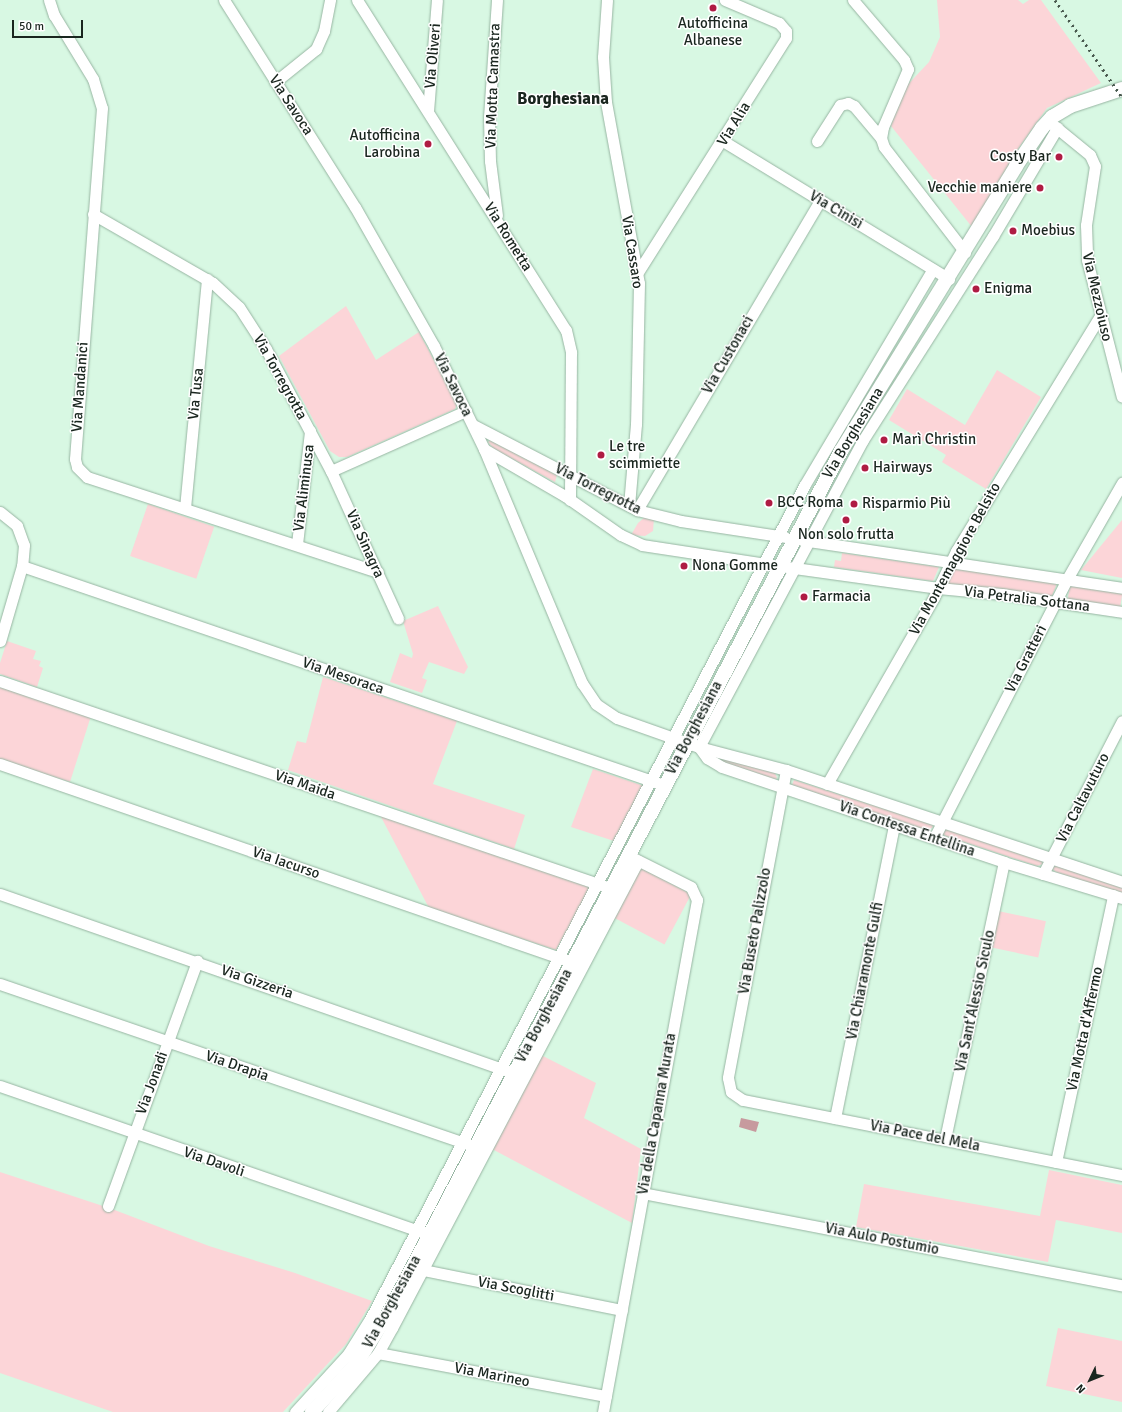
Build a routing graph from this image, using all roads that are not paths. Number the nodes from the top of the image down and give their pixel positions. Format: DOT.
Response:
graph roads {
  1 [pos="49,0"];
  2 [pos="224,0"];
  3 [pos="330,0"];
  4 [pos="357,0"];
  5 [pos="437,0"];
  6 [pos="497,0"];
  7 [pos="607,0"];
  8 [pos="725,0"];
  9 [pos="853,0"];
  10 [pos="276,82"];
  11 [pos="1122,89"];
  12 [pos="428,111"];
  13 [pos="1053,124"];
  14 [pos="881,138"];
  15 [pos="724,141"];
  16 [pos="817,141"];
  17 [pos="1027,162"];
  18 [pos="820,200"];
  19 [pos="94,214"];
  20 [pos="498,220"];
  21 [pos="964,252"];
  22 [pos="933,269"];
  23 [pos="638,272"];
  24 [pos="949,278"];
  25 [pos="207,279"];
  26 [pos="1100,316"];
  27 [pos="1122,397"];
  28 [pos="466,411"];
  29 [pos="473,425"];
  30 [pos="310,431"];
  31 [pos="484,449"];
  32 [pos="331,471"];
  33 [pos="571,475"];
  34 [pos="1122,483"];
  35 [pos="570,500"];
  36 [pos="185,508"];
  37 [pos="633,508"];
  38 [pos="0,512"];
  39 [pos="779,536"];
  40 [pos="794,538"];
  41 [pos="808,540"];
  42 [pos="297,544"];
  43 [pos="950,560"];
  44 [pos="765,564"];
  45 [pos="22,566"];
  46 [pos="780,566"];
  47 [pos="794,568"];
  48 [pos="378,572"];
  49 [pos="1067,580"];
  50 [pos="938,588"];
  51 [pos="1122,588"];
  52 [pos="1056,601"];
  53 [pos="1122,612"];
  54 [pos="398,618"];
  55 [pos="0,641"];
  56 [pos="0,681"];
  57 [pos="1122,721"];
  58 [pos="686,742"];
  59 [pos="0,764"];
  60 [pos="786,770"];
  61 [pos="658,783"];
  62 [pos="827,784"];
  63 [pos="782,787"];
  64 [pos="942,821"];
  65 [pos="894,825"];
  66 [pos="934,838"];
  67 [pos="633,858"];
  68 [pos="1052,858"];
  69 [pos="1004,862"];
  70 [pos="1043,874"];
  71 [pos="1122,882"];
  72 [pos="604,887"];
  73 [pos="0,894"];
  74 [pos="1118,896"];
  75 [pos="566,960"];
  76 [pos="197,961"];
  77 [pos="0,984"];
  78 [pos="167,1042"];
  79 [pos="508,1070"];
  80 [pos="0,1086"];
  81 [pos="731,1092"];
  82 [pos="835,1118"];
  83 [pos="134,1134"];
  84 [pos="945,1139"];
  85 [pos="469,1144"];
  86 [pos="1056,1162"];
  87 [pos="1122,1175"];
  88 [pos="642,1193"];
  89 [pos="108,1206"];
  90 [pos="423,1233"];
  91 [pos="417,1269"];
  92 [pos="1122,1285"];
  93 [pos="622,1310"];
  94 [pos="375,1323"];
  95 [pos="378,1353"];
  96 [pos="606,1396"];
  97 [pos="295,1412"];
  98 [pos="312,1412"];
  99 [pos="328,1412"];
  100 [pos="603,1412"];
  1 -- 19 [label="street, Via Mandanici"];
  2 -- 10 [label="street, Via Savoca"];
  3 -- 10 [label="street"];
  4 -- 12 [label="street, Via Rometta"];
  5 -- 12 [label="street, Via Oliveri"];
  6 -- 20 [label="street, Via Motta Camastra"];
  7 -- 23 [label="street, Via Cassaro"];
  8 -- 15 [label="street, Via Alia"];
  9 -- 14 [label="street"];
  10 -- 28 [label="street, Via Savoca"];
  11 -- 13 [label="street, Via Borghesiana"];
  12 -- 20 [label="street, Via Rometta"];
  13 -- 17 [label="street, Via Borghesiana"];
  13 -- 26 [label="street, Via Mezzoiuso"];
  14 -- 16 [label="street"];
  14 -- 21 [label="street"];
  15 -- 18 [label="street, Via Cinisi"];
  15 -- 23 [label="street, Via Alia"];
  17 -- 21 [label="street, Via Borghesiana"];
  17 -- 41 [label="street, Via Borghesiana"];
  18 -- 22 [label="street, Via Cinisi"];
  18 -- 37 [label="street, Via Custonaci"];
  19 -- 25 [label="street, Via Torregrotta"];
  19 -- 36 [label="street, Via Mandanici"];
  20 -- 33 [label="street, Via Rometta"];
  21 -- 24 [label="street, Via Borghesiana"];
  22 -- 24 [label="street, Via Cinisi"];
  22 -- 39 [label="street, Via Borghesiana"];
  23 -- 37 [label="street, Via Cassaro"];
  24 -- 40 [label="street, Via Borghesiana"];
  25 -- 30 [label="street, Via Torregrotta"];
  25 -- 36 [label="street, Via Tusa"];
  26 -- 27 [label="street, Via Mezzoiuso"];
  26 -- 43 [label="street, Via Montemaggiore Belsito"];
  28 -- 29 [label="street, Via Savoca"];
  28 -- 32 [label="street"];
  29 -- 31 [label="street, Via Savoca"];
  29 -- 33 [label="street, Via Torregrotta"];
  30 -- 32 [label="street, Via Torregrotta"];
  30 -- 42 [label="street, Via Aliminusa"];
  31 -- 35 [label="street, Via Torregrotta"];
  31 -- 58 [label="street, Via Savoca"];
  32 -- 48 [label="street, Via Sinagra"];
  33 -- 35 [label="street, Via Rometta"];
  33 -- 37 [label="street, Via Torregrotta"];
  34 -- 49 [label="street, Via Gratteri"];
  35 -- 44 [label="street, Via Torregrotta"];
  36 -- 42 [label="street, Via Mandanici"];
  37 -- 39 [label="street, Via Torregrotta"];
  38 -- 45 [label="street"];
  39 -- 40 [label="street, Via Petralia Sottana"];
  39 -- 44 [label="street, Via Borghesiana"];
  40 -- 41 [label="street, Via Petralia Sottana"];
  40 -- 46 [label="street, Via Borghesiana"];
  41 -- 43 [label="street, Via Petralia Sottana"];
  41 -- 47 [label="street, Via Borghesiana"];
  42 -- 48 [label="street, Via Mandanici"];
  43 -- 49 [label="street, Via Petralia Sottana"];
  43 -- 50 [label="street, Via Montemaggiore Belsito"];
  44 -- 46 [label="street, Via Petralia Sottana"];
  44 -- 58 [label="street, Via Borghesiana"];
  45 -- 55 [label="street"];
  45 -- 61 [label="street, Via Mesoraca"];
  46 -- 47 [label="street, Via Petralia Sottana"];
  46 -- 58 [label="street, Via Borghesiana"];
  47 -- 50 [label="street, Via Petralia Sottana"];
  47 -- 58 [label="street, Via Borghesiana"];
  48 -- 54 [label="street, Via Sinagra"];
  49 -- 51 [label="street, Via Petralia Sottana"];
  49 -- 52 [label="street, Via Gratteri"];
  50 -- 52 [label="street, Via Petralia Sottana"];
  50 -- 62 [label="street, Via Montemaggiore Belsito"];
  52 -- 53 [label="street, Via Petralia Sottana"];
  52 -- 64 [label="street, Via Gratteri"];
  56 -- 72 [label="street, Via Maida"];
  57 -- 68 [label="street, Via Caltavuturo"];
  58 -- 60 [label="street, Via Contessa Entellina"];
  58 -- 61 [label="street, Via Borghesiana"];
  58 -- 63 [label="street, Via Contessa Entellina"];
  59 -- 75 [label="street, Via Iacurso"];
  60 -- 62 [label="street, Via Contessa Entellina"];
  60 -- 63 [label="street, Via Buseto Palizzolo"];
  61 -- 67 [label="street, Via Borghesiana"];
  61 -- 72 [label="street, Via Borghesiana"];
  62 -- 64 [label="street, Via Contessa Entellina"];
  63 -- 65 [label="street, Via Contessa Entellina"];
  63 -- 81 [label="street, Via Buseto Palizzolo"];
  64 -- 66 [label="street, Via Gratteri"];
  64 -- 68 [label="street, Via Contessa Entellina"];
  65 -- 66 [label="street, Via Contessa Entellina"];
  65 -- 82 [label="street, Via Chiaramonte Gulfi"];
  66 -- 69 [label="street, Via Contessa Entellina"];
  67 -- 72 [label="street, Via Borghesiana"];
  67 -- 88 [label="street, Via della Capanna Murata"];
  67 -- 91 [label="street, Via Borghesiana"];
  68 -- 70 [label="street, Via Caltavuturo"];
  68 -- 71 [label="street, Via Contessa Entellina"];
  69 -- 70 [label="street, Via Contessa Entellina"];
  69 -- 84 [label="street, Via Sant'Alessio Siculo"];
  70 -- 74 [label="street, Via Contessa Entellina"];
  72 -- 75 [label="street, Via Borghesiana"];
  73 -- 76 [label="street, Via Gizzeria"];
  74 -- 86 [label="street, Via Motta d'Affermo"];
  75 -- 79 [label="street, Via Borghesiana"];
  76 -- 78 [label="street, Via Jonadi"];
  76 -- 79 [label="street, Via Gizzeria"];
  77 -- 78 [label="street, Via Drapia"];
  78 -- 83 [label="street, Via Jonadi"];
  78 -- 85 [label="street, Via Drapia"];
  79 -- 85 [label="street, Via Borghesiana"];
  80 -- 83 [label="street, Via Davoli"];
  81 -- 82 [label="street, Via Pace del Mela"];
  82 -- 84 [label="street, Via Pace del Mela"];
  83 -- 89 [label="street, Via Jonadi"];
  83 -- 90 [label="street, Via Davoli"];
  84 -- 86 [label="street, Via Pace del Mela"];
  85 -- 90 [label="street, Via Borghesiana"];
  86 -- 87 [label="street, Via Pace del Mela"];
  88 -- 92 [label="street, Via Aulo Postumio"];
  88 -- 93 [label="street, Via della Capanna Murata"];
  90 -- 91 [label="street, Via Borghesiana"];
  90 -- 94 [label="street, Via Borghesiana"];
  91 -- 93 [label="street, Via Scoglitti"];
  91 -- 94 [label="street, Via Borghesiana"];
  91 -- 95 [label="street, Via Borghesiana"];
  93 -- 96 [label="street, Via della Capanna Murata"];
  94 -- 97 [label="street, Via Borghesiana"];
  94 -- 98 [label="street, Via Borghesiana"];
  95 -- 96 [label="street, Via Marineo"];
  95 -- 99 [label="street, Via Borghesiana"];
  96 -- 100 [label="street, Via della Capanna Murata"];
}
